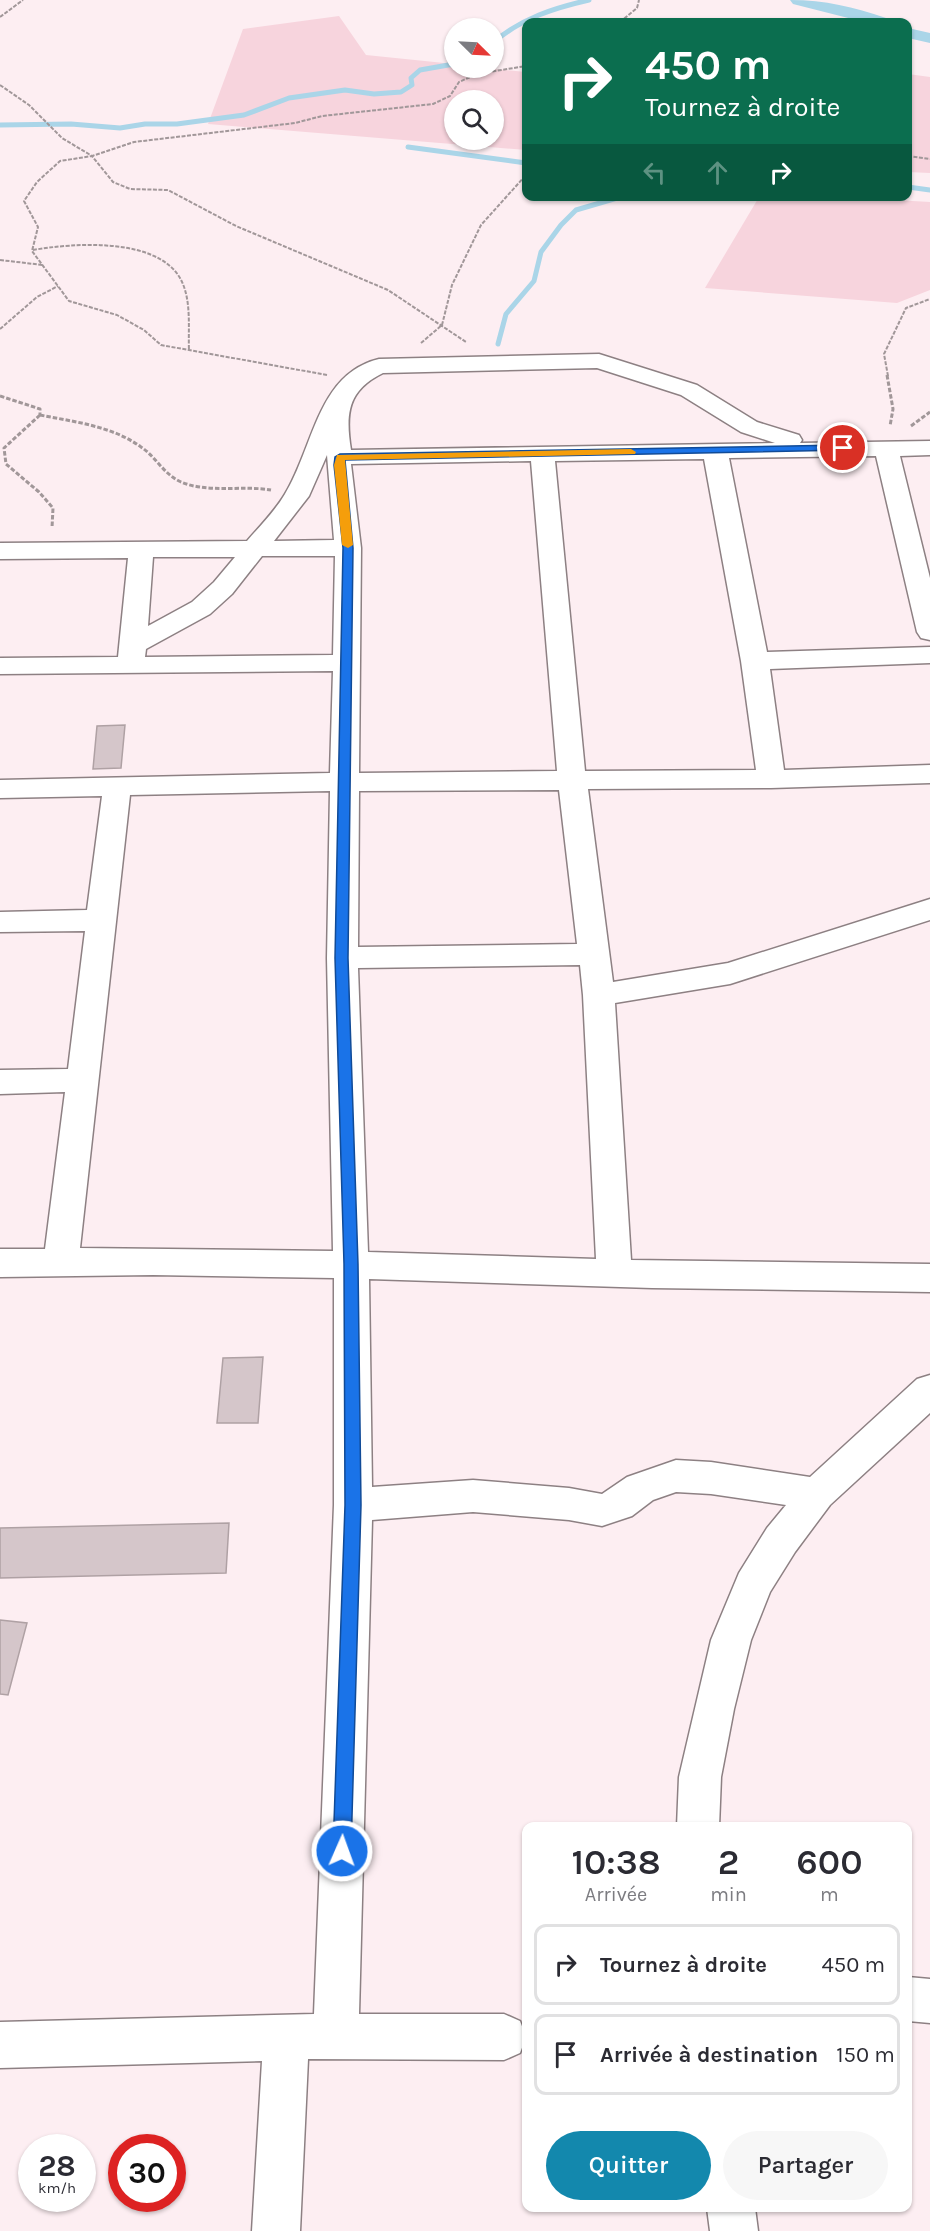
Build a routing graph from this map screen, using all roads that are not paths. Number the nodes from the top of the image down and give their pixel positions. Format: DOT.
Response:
graph roads {
  1 [pos="347,387"];
  2 [pos="886,448"];
  3 [pos="930,448"];
  4 [pos="800,449"];
  5 [pos="715,450"];
  6 [pos="542,453"];
  7 [pos="340,457"];
  8 [pos="919,545"];
  9 [pos="348,548"];
  10 [pos="253,549"];
  11 [pos="141,550"];
  12 [pos="0,551"];
  13 [pos="930,632"];
  14 [pos="930,655"];
  15 [pos="131,656"];
  16 [pos="755,662"];
  17 [pos="346,663"];
  18 [pos="0,666"];
  19 [pos="930,774"];
  20 [pos="771,779"];
  21 [pos="572,780"];
  22 [pos="344,782"];
  23 [pos="117,787"];
  24 [pos="0,789"];
  25 [pos="930,909"];
  26 [pos="100,920"];
  27 [pos="0,922"];
  28 [pos="593,954"];
  29 [pos="342,958"];
  30 [pos="599,995"];
  31 [pos="84,1080"];
  32 [pos="0,1082"];
  33 [pos="61,1261"];
  34 [pos="0,1263"];
  35 [pos="351,1264"];
  36 [pos="614,1273"];
  37 [pos="930,1278"];
  38 [pos="930,1390"];
  39 [pos="817,1494"];
  40 [pos="353,1505"];
  41 [pos="698,1822"];
  42 [pos="912,1999"];
  43 [pos="930,2001"];
  44 [pos="336,2036"];
  45 [pos="286,2037"];
  46 [pos="504,2037"];
  47 [pos="0,2045"];
  48 [pos="732,2212"];
  49 [pos="276,2231"];
  50 [pos="734,2231"];
  1 -- 4 [label="street"];
  1 -- 7 [label="street"];
  1 -- 10 [label="street"];
  2 -- 3 [label="street"];
  2 -- 4 [label="street"];
  2 -- 8 [label="street"];
  4 -- 5 [label="street"];
  5 -- 6 [label="street"];
  5 -- 16 [label="street"];
  6 -- 7 [label="street"];
  6 -- 21 [label="street"];
  7 -- 9 [label="street"];
  8 -- 13 [label="street"];
  9 -- 10 [label="street"];
  9 -- 17 [label="street"];
  10 -- 11 [label="street"];
  10 -- 15 [label="street"];
  11 -- 12 [label="street"];
  11 -- 15 [label="street"];
  14 -- 16 [label="street"];
  15 -- 17 [label="street"];
  15 -- 18 [label="street"];
  16 -- 20 [label="street"];
  17 -- 22 [label="street"];
  19 -- 20 [label="street"];
  20 -- 21 [label="street"];
  21 -- 22 [label="street"];
  21 -- 28 [label="street"];
  22 -- 23 [label="street"];
  22 -- 29 [label="street"];
  23 -- 24 [label="street"];
  23 -- 26 [label="street"];
  25 -- 30 [label="street"];
  26 -- 27 [label="street"];
  26 -- 31 [label="street"];
  28 -- 29 [label="street"];
  28 -- 30 [label="street"];
  29 -- 35 [label="street"];
  30 -- 36 [label="street"];
  31 -- 32 [label="street"];
  31 -- 33 [label="street"];
  33 -- 34 [label="street"];
  33 -- 35 [label="street"];
  35 -- 36 [label="street"];
  35 -- 40 [label="street"];
  36 -- 37 [label="street"];
  38 -- 39 [label="street"];
  39 -- 40 [label="street"];
  39 -- 41 [label="street"];
  40 -- 44 [label="street"];
  42 -- 43 [label="street"];
  44 -- 45 [label="street"];
  44 -- 46 [label="street"];
  45 -- 47 [label="street"];
  45 -- 49 [label="street"];
  48 -- 50 [label="street"];
}
